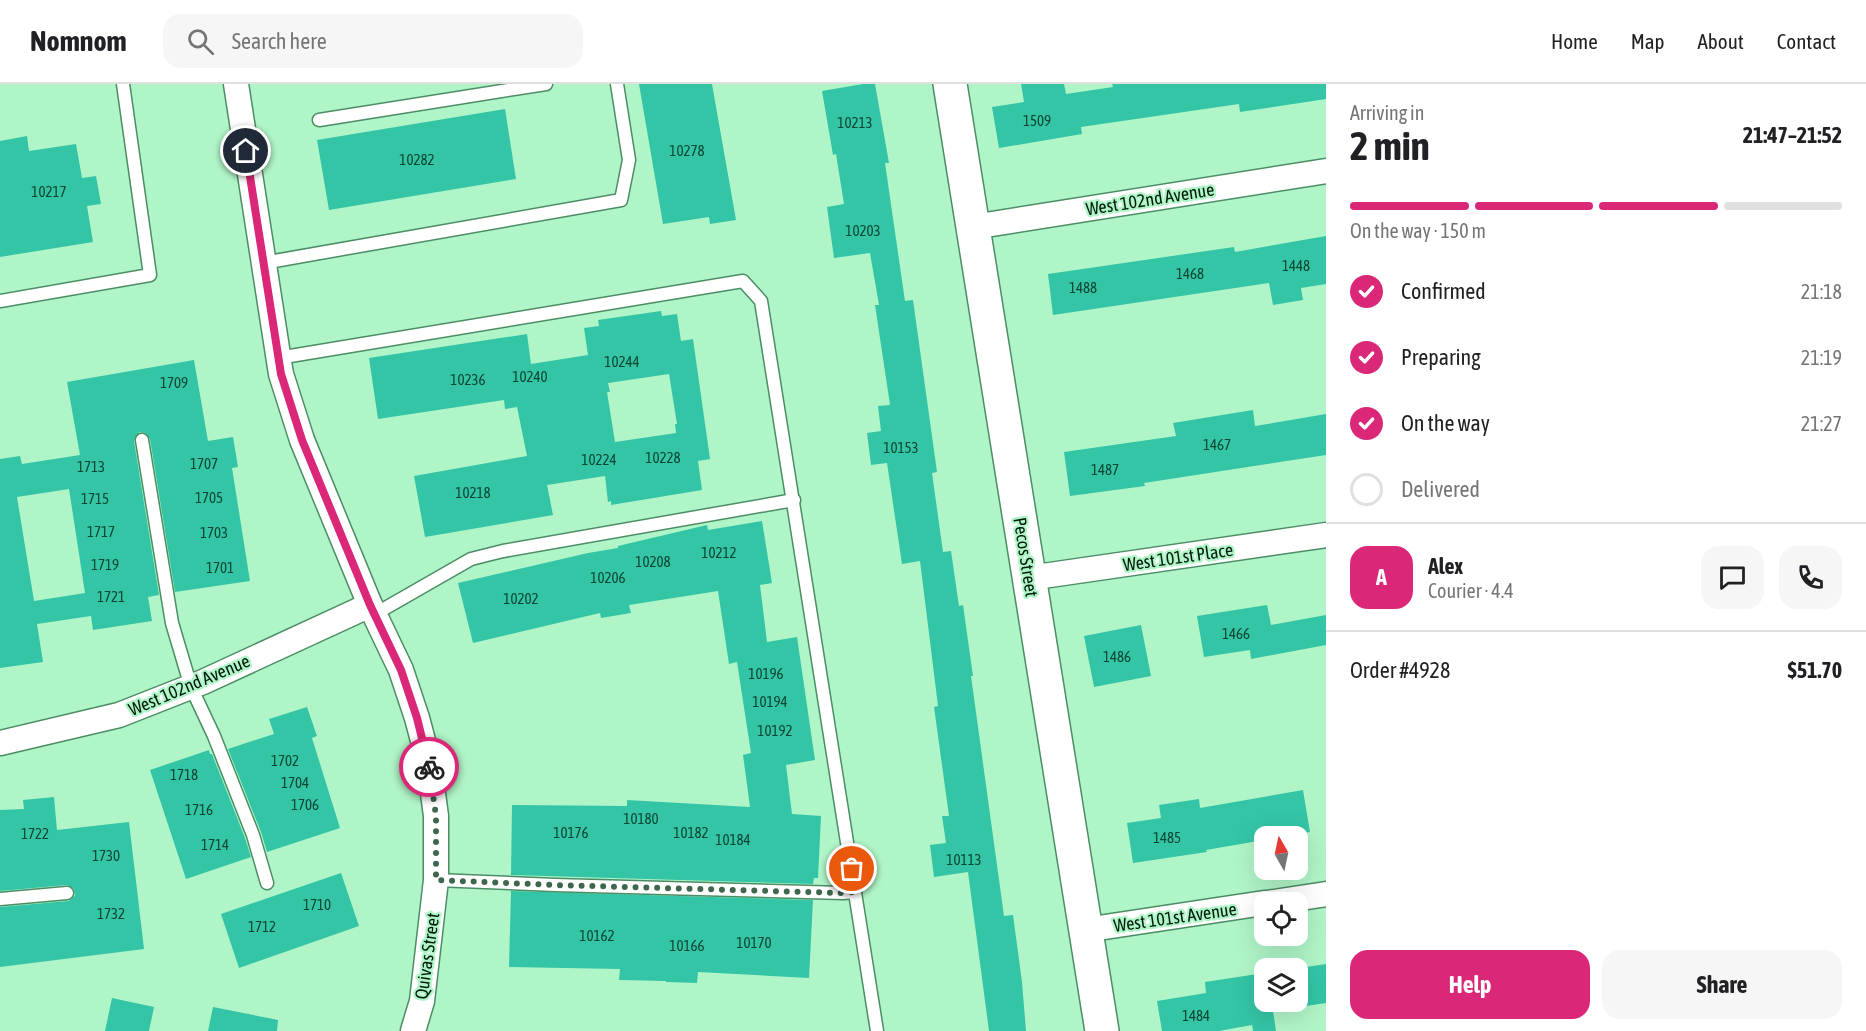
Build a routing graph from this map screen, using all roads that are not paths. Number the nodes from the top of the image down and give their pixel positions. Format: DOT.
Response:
graph roads {
  1 [pos="123,84"];
  2 [pos="236,84"];
  3 [pos="546,84"];
  4 [pos="616,84"];
  5 [pos="950,84"];
  6 [pos="319,120"];
  7 [pos="1326,171"];
  8 [pos="973,227"];
  9 [pos="263,263"];
  10 [pos="0,301"];
  11 [pos="278,358"];
  12 [pos="142,440"];
  13 [pos="794,500"];
  14 [pos="1326,536"];
  15 [pos="1029,578"];
  16 [pos="373,609"];
  17 [pos="191,687"];
  18 [pos="0,743"];
  19 [pos="436,880"];
  20 [pos="267,883"];
  21 [pos="855,892"];
  22 [pos="67,893"];
  23 [pos="1326,894"];
  24 [pos="1308,897"];
  25 [pos="0,899"];
  26 [pos="1254,905"];
  27 [pos="1086,930"];
  28 [pos="413,1031"];
  29 [pos="877,1031"];
  30 [pos="1102,1031"];
  1 -- 10 [label="lane"];
  2 -- 9 [label="street, Quivas Street"];
  3 -- 6 [label="lane"];
  4 -- 9 [label="lane"];
  5 -- 8 [label="street, Pecos Street"];
  7 -- 8 [label="street, West 102nd Avenue"];
  8 -- 15 [label="street, Pecos Street"];
  9 -- 11 [label="street, Quivas Street"];
  11 -- 13 [label="lane"];
  11 -- 16 [label="street, Quivas Street"];
  12 -- 17 [label="lane"];
  13 -- 16 [label="lane"];
  13 -- 21 [label="lane"];
  14 -- 15 [label="street, West 101st Place"];
  15 -- 27 [label="street, Pecos Street"];
  16 -- 17 [label="street, West 102nd Avenue"];
  16 -- 19 [label="street, Quivas Street"];
  17 -- 18 [label="street, West 102nd Avenue"];
  17 -- 20 [label="lane"];
  19 -- 21 [label="lane"];
  19 -- 28 [label="street, Quivas Street"];
  21 -- 29 [label="lane"];
  22 -- 25 [label="lane"];
  23 -- 24 [label="street, West 101st Avenue"];
  26 -- 27 [label="street, West 101st Avenue"];
  27 -- 30 [label="street, Pecos Street"];
}
